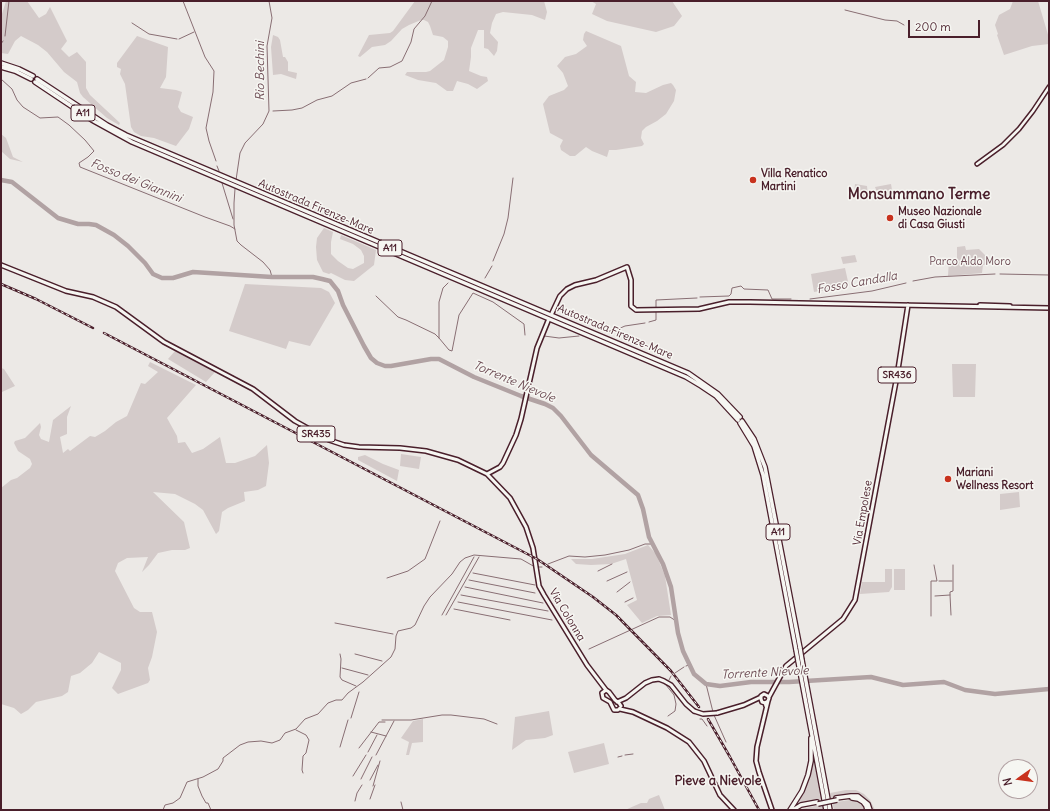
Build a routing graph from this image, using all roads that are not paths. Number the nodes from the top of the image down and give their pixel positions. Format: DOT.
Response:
graph roads {
  1 [pos="1,64"];
  2 [pos="1,67"];
  3 [pos="36,80"];
  4 [pos="1049,87"];
  5 [pos="977,164"];
  6 [pos="1,265"];
  7 [pos="908,305"];
  8 [pos="1049,308"];
  9 [pos="552,313"];
  10 [pos="548,321"];
  11 [pos="487,474"];
  12 [pos="772,690"];
  13 [pos="604,691"];
  14 [pos="806,693"];
  15 [pos="765,694"];
  16 [pos="761,697"];
  17 [pos="769,697"];
  18 [pos="626,698"];
  19 [pos="754,701"];
  20 [pos="617,702"];
  21 [pos="765,702"];
  22 [pos="620,707"];
  23 [pos="808,713"];
  24 [pos="817,803"];
  25 [pos="734,810"];
  26 [pos="772,810"];
  27 [pos="790,810"];
  28 [pos="793,810"];
  29 [pos="797,810"];
  30 [pos="826,810"];
  31 [pos="831,810"];
  32 [pos="868,810"];
  1 -- 2 [label="highway"];
  3 -- 14 [label="highway, Autostrada Firenze-Mare / A11, bridge"];
  4 -- 5 [label="street"];
  6 -- 11 [label="main road, SR435"];
  7 -- 8 [label="main road"];
  7 -- 9 [label="main road"];
  7 -- 12 [label="main road, Via Empolese / SR436"];
  10 -- 11 [label="main road"];
  11 -- 13 [label="main road, Via Colonna / SR435"];
  12 -- 15 [label="main road, Via Empolese / SR436"];
  12 -- 17 [label="main road, Via Empolese / SR436"];
  13 -- 20 [label="main road, SR435"];
  13 -- 22 [label="main road, SR435"];
  14 -- 23 [label="highway, Autostrada Firenze-Mare / A11"];
  14 -- 31 [label="highway, Autostrada Firenze-Mare / A11"];
  15 -- 16 [label="main road, Via Empolese"];
  15 -- 17 [label="main road"];
  16 -- 19 [label="main road"];
  16 -- 21 [label="main road, Via Empolese"];
  17 -- 21 [label="main road, Via Empolese"];
  18 -- 19 [label="main road, bridge"];
  18 -- 20 [label="main road"];
  18 -- 22 [label="main road"];
  19 -- 21 [label="main road"];
  20 -- 22 [label="main road, SR435"];
  21 -- 26 [label="main road, Via Empolese"];
  22 -- 25 [label="main road, SR435"];
  23 -- 27 [label="highway"];
  23 -- 30 [label="highway, Autostrada Firenze-Mare / A11"];
  24 -- 28 [label="highway"];
  24 -- 29 [label="highway"];
  24 -- 32 [label="highway, bridge"];
}
